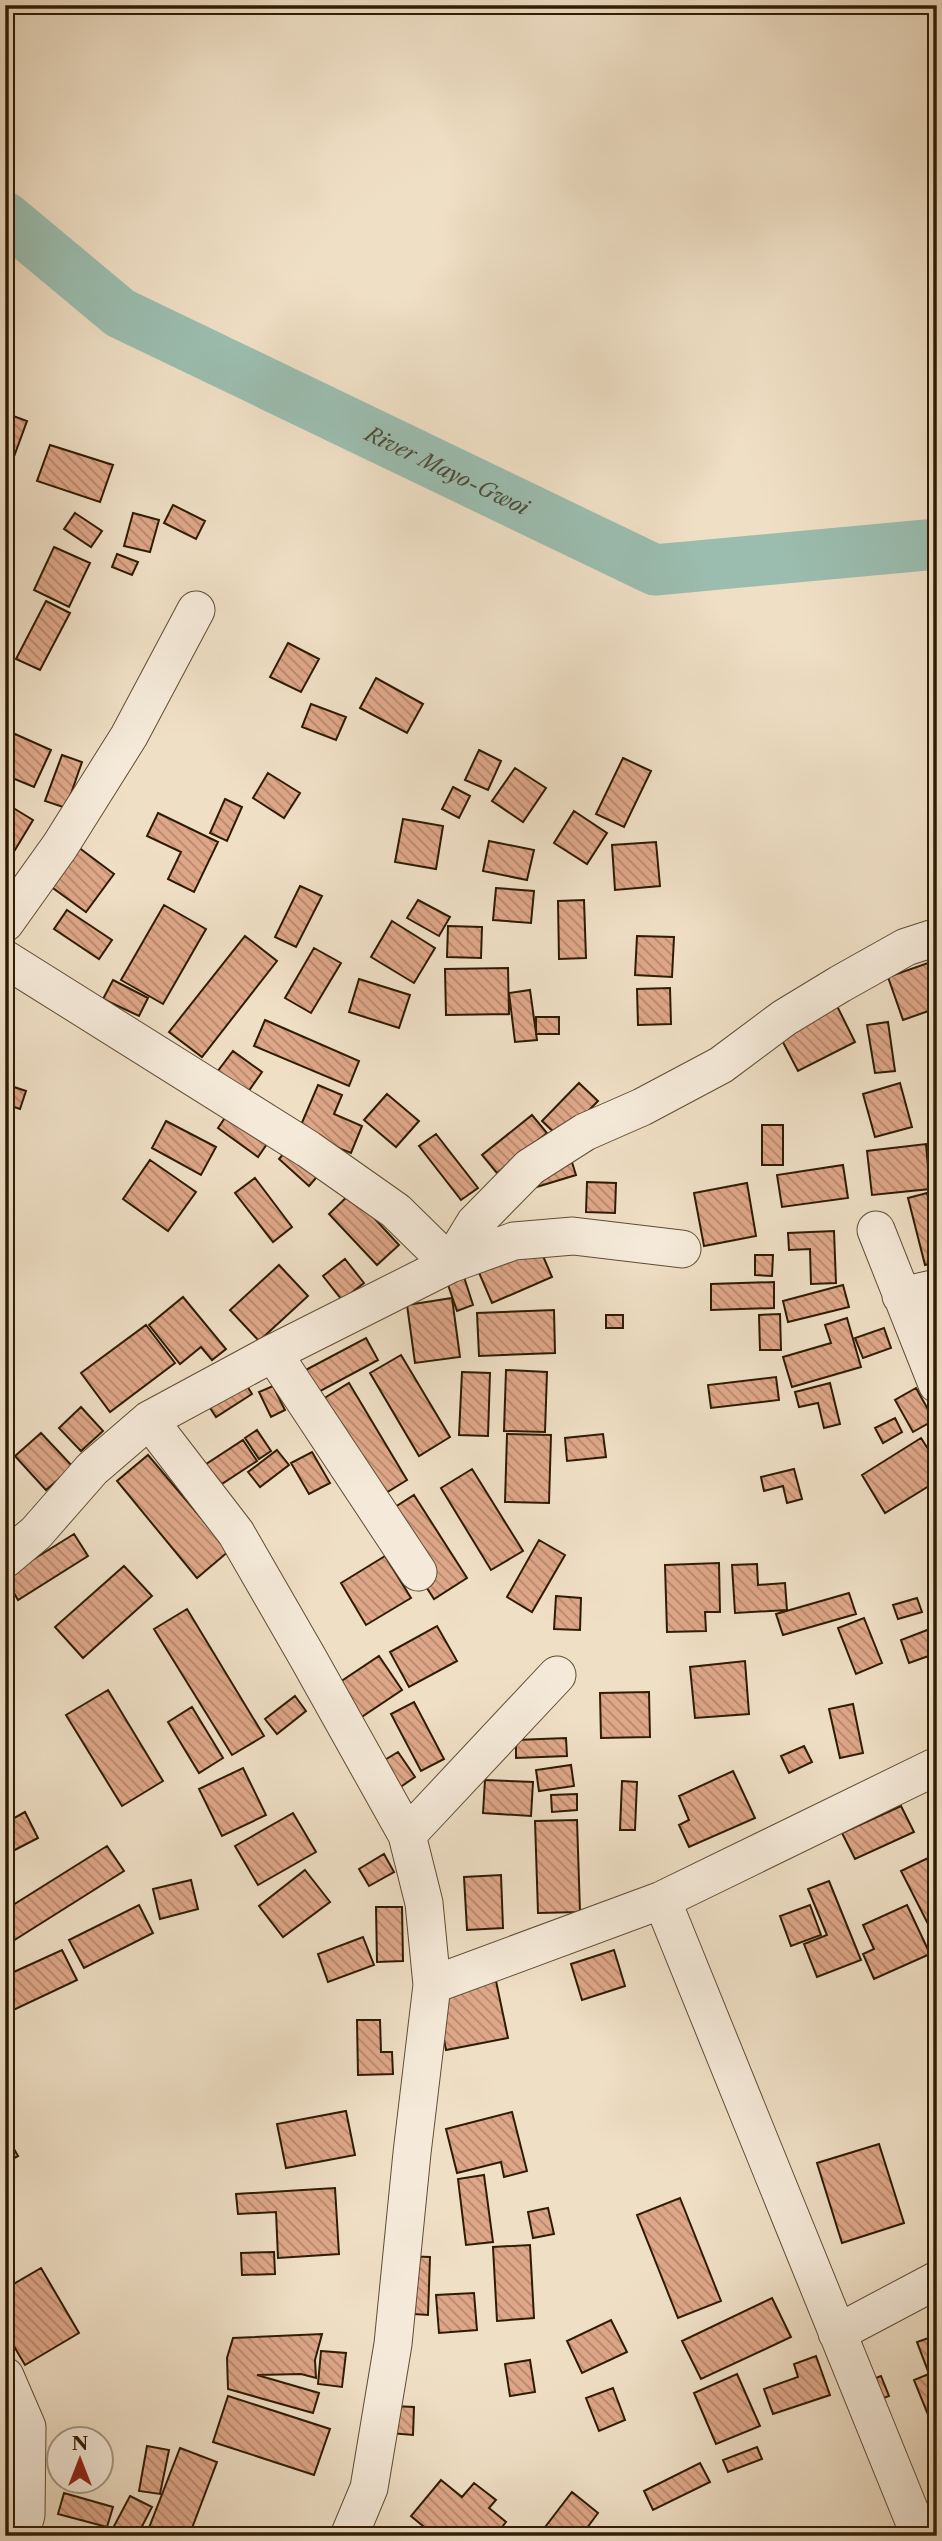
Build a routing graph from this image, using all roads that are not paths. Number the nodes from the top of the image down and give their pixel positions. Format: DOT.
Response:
graph roads {
  1 [pos="196,610"];
  2 [pos="5,923"];
  3 [pos="937,937"];
  4 [pos="5,959"];
  5 [pos="876,1230"];
  6 [pos="682,1249"];
  7 [pos="450,1264"];
  8 [pos="937,1288"];
  9 [pos="901,1296"];
  10 [pos="273,1353"];
  11 [pos="937,1384"];
  12 [pos="149,1420"];
  13 [pos="5,1559"];
  14 [pos="418,1572"];
  15 [pos="557,1675"];
  16 [pos="937,1766"];
  17 [pos="407,1835"];
  18 [pos="662,1900"];
  19 [pos="432,1985"];
  20 [pos="937,2280"];
  21 [pos="837,2333"];
  22 [pos="5,2376"];
  23 [pos="20,2536"];
  24 [pos="349,2536"];
  25 [pos="920,2536"];
  1 -- 2 [label="street"];
  3 -- 7 [label="street"];
  4 -- 7 [label="street"];
  5 -- 9 [label="street"];
  6 -- 7 [label="street"];
  7 -- 10 [label="street"];
  8 -- 9 [label="street"];
  9 -- 11 [label="street"];
  10 -- 12 [label="street"];
  10 -- 14 [label="street"];
  12 -- 13 [label="street"];
  12 -- 17 [label="street"];
  15 -- 17 [label="street"];
  16 -- 18 [label="street"];
  17 -- 19 [label="street"];
  18 -- 19 [label="street"];
  18 -- 21 [label="street"];
  19 -- 24 [label="street"];
  20 -- 21 [label="street"];
  21 -- 25 [label="street"];
  22 -- 23 [label="street"];
}
